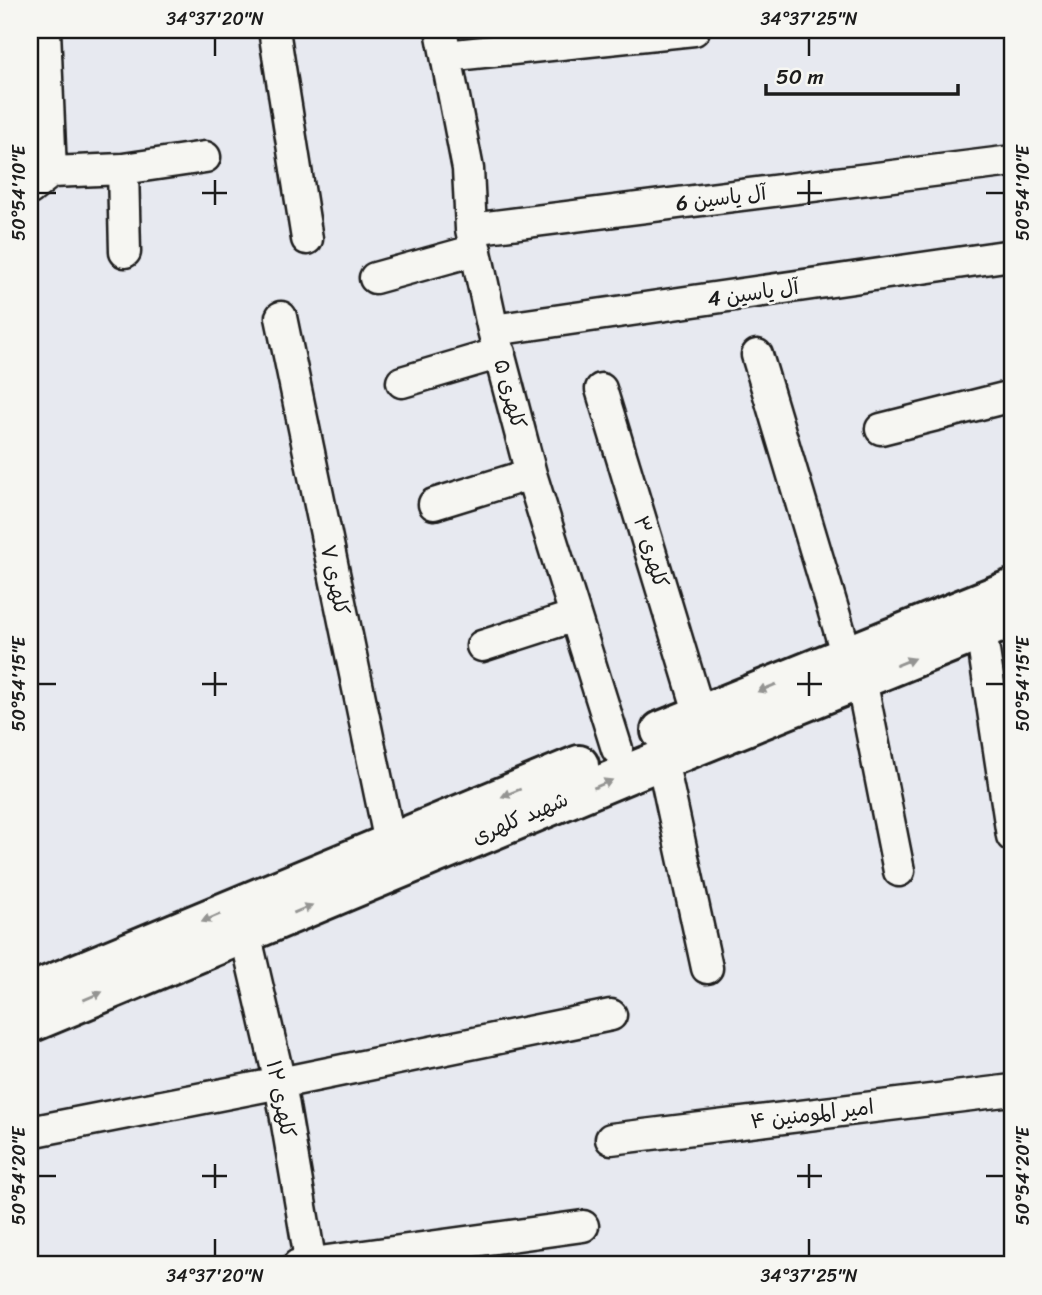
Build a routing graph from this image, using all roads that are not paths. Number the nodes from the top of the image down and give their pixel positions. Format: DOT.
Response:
graph roads {
  1 [pos="45,30"];
  2 [pos="274,30"];
  3 [pos="694,30"];
  4 [pos="640,33"];
  5 [pos="443,43"];
  6 [pos="205,157"];
  7 [pos="1012,161"];
  8 [pos="123,169"];
  9 [pos="41,180"];
  10 [pos="306,239"];
  11 [pos="473,239"];
  12 [pos="125,253"];
  13 [pos="1012,256"];
  14 [pos="375,278"];
  15 [pos="281,317"];
  16 [pos="496,341"];
  17 [pos="757,355"];
  18 [pos="402,382"];
  19 [pos="601,389"];
  20 [pos="1012,396"];
  21 [pos="881,429"];
  22 [pos="531,474"];
  23 [pos="434,504"];
  24 [pos="1012,589"];
  25 [pos="575,616"];
  26 [pos="997,625"];
  27 [pos="482,646"];
  28 [pos="854,668"];
  29 [pos="701,715"];
  30 [pos="617,749"];
  31 [pos="662,760"];
  32 [pos="1012,836"];
  33 [pos="390,843"];
  34 [pos="899,871"];
  35 [pos="245,933"];
  36 [pos="707,968"];
  37 [pos="30,993"];
  38 [pos="611,1015"];
  39 [pos="30,1023"];
  40 [pos="279,1083"];
  41 [pos="1012,1090"];
  42 [pos="30,1132"];
  43 [pos="611,1139"];
  44 [pos="583,1226"];
  45 [pos="307,1264"];
  1 -- 9 [label="street"];
  2 -- 10 [label="street"];
  3 -- 4 [label="street"];
  4 -- 5 [label="street"];
  5 -- 11 [label="street, کلهری ۵"];
  6 -- 8 [label="street"];
  7 -- 11 [label="street, آل یاسین 6"];
  8 -- 9 [label="street"];
  8 -- 12 [label="street"];
  11 -- 14 [label="street, آل یاسین 6"];
  11 -- 16 [label="street, کلهری ۵"];
  13 -- 16 [label="street, آل یاسین 4"];
  15 -- 33 [label="street, کلهری ۷"];
  16 -- 18 [label="street, آل یاسین 4"];
  16 -- 22 [label="street, کلهری ۵"];
  17 -- 28 [label="street"];
  19 -- 29 [label="street, کلهری ۳"];
  20 -- 21 [label="street"];
  22 -- 23 [label="street"];
  22 -- 25 [label="street, کلهری ۵"];
  24 -- 28 [label="main road, شهید کلهری"];
  25 -- 27 [label="street"];
  25 -- 30 [label="street, کلهری ۵"];
  28 -- 26 [label="main road, شهید کلهری, one-way"];
  26 -- 32 [label="street"];
  28 -- 29 [label="main road, شهید کلهری, one-way"];
  28 -- 31 [label="main road, شهید کلهری"];
  28 -- 34 [label="street"];
  29 -- 30 [label="main road, شهید کلهری"];
  30 -- 33 [label="main road, شهید کلهری, one-way"];
  35 -- 31 [label="main road, شهید کلهری, one-way"];
  31 -- 36 [label="street"];
  33 -- 37 [label="main road, شهید کلهری, one-way"];
  39 -- 35 [label="main road, شهید کلهری, one-way"];
  35 -- 40 [label="street, کلهری ۱۲"];
  38 -- 40 [label="street"];
  40 -- 42 [label="street"];
  40 -- 45 [label="street, کلهری ۱۲"];
  41 -- 43 [label="street, امیر المومنین ۴"];
  44 -- 45 [label="street"];
}
